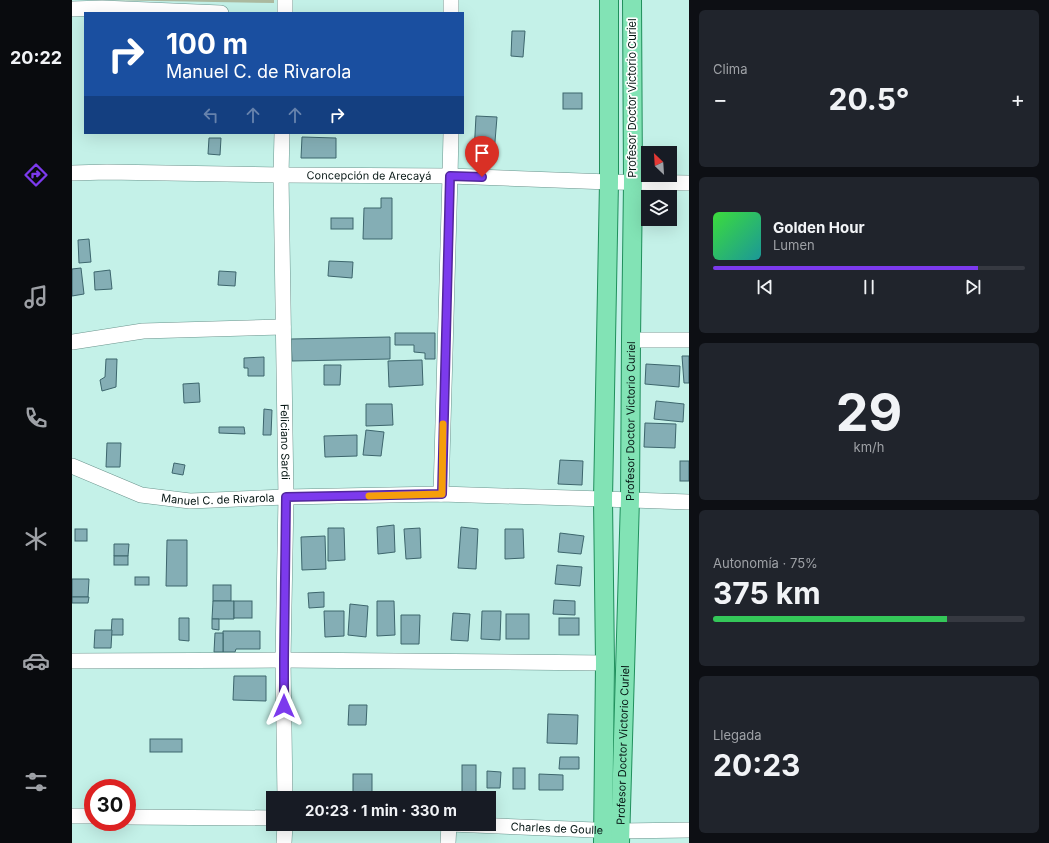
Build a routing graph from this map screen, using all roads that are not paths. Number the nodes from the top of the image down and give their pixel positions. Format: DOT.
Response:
graph roads {
  1 [pos="285,0"];
  2 [pos="451,0"];
  3 [pos="609,0"];
  4 [pos="632,0"];
  5 [pos="72,8"];
  6 [pos="196,12"];
  7 [pos="285,12"];
  8 [pos="451,12"];
  9 [pos="282,134"];
  10 [pos="451,134"];
  11 [pos="72,173"];
  12 [pos="281,175"];
  13 [pos="450,176"];
  14 [pos="609,182"];
  15 [pos="633,182"];
  16 [pos="689,183"];
  17 [pos="283,327"];
  18 [pos="631,340"];
  19 [pos="689,340"];
  20 [pos="72,342"];
  21 [pos="72,466"];
  22 [pos="442,494"];
  23 [pos="286,497"];
  24 [pos="616,499"];
  25 [pos="689,502"];
  26 [pos="284,660"];
  27 [pos="72,661"];
  28 [pos="606,664"];
  29 [pos="285,791"];
  30 [pos="72,816"];
  31 [pos="84,816"];
  32 [pos="136,816"];
  33 [pos="266,818"];
  34 [pos="496,828"];
  35 [pos="689,830"];
  36 [pos="285,831"];
  37 [pos="449,831"];
  38 [pos="612,837"];
  39 [pos="284,843"];
  40 [pos="448,843"];
  1 -- 7 [label="street"];
  2 -- 8 [label="street"];
  3 -- 14 [label="main road, Profesor Doctor Victorio Curiel"];
  4 -- 15 [label="main road, Profesor Doctor Victorio Curiel"];
  5 -- 6 [label="street"];
  9 -- 12 [label="street, Feliciano Sardi"];
  10 -- 13 [label="street"];
  11 -- 12 [label="street, Concepción de Arecayá"];
  12 -- 13 [label="street, Concepción de Arecayá"];
  12 -- 17 [label="street, Feliciano Sardi"];
  13 -- 14 [label="street, Concepción de Arecayá"];
  13 -- 22 [label="street"];
  14 -- 15 [label="street, Concepción de Arecayá"];
  14 -- 24 [label="main road, Profesor Doctor Victorio Curiel"];
  15 -- 16 [label="street, Concepción de Arecayá"];
  15 -- 18 [label="main road, Profesor Doctor Victorio Curiel"];
  17 -- 20 [label="street"];
  17 -- 23 [label="street, Feliciano Sardi"];
  18 -- 19 [label="street"];
  18 -- 24 [label="main road, Profesor Doctor Victorio Curiel"];
  21 -- 23 [label="street, Manuel C. de Rivarola"];
  22 -- 23 [label="street, Manuel C. de Rivarola"];
  22 -- 24 [label="street, Manuel C. de Rivarola"];
  23 -- 26 [label="street, Feliciano Sardi"];
  24 -- 25 [label="street"];
  24 -- 28 [label="main road, Profesor Doctor Victorio Curiel"];
  24 -- 38 [label="main road, Profesor Doctor Victorio Curiel"];
  26 -- 27 [label="street"];
  26 -- 28 [label="street"];
  26 -- 29 [label="street, Feliciano Sardi"];
  28 -- 38 [label="main road, Profesor Doctor Victorio Curiel"];
  30 -- 31 [label="street"];
  32 -- 33 [label="street"];
  34 -- 38 [label="street, Charles de Goulle"];
  35 -- 38 [label="street, Charles de Goulle"];
  36 -- 39 [label="street"];
  37 -- 40 [label="street"];
}
